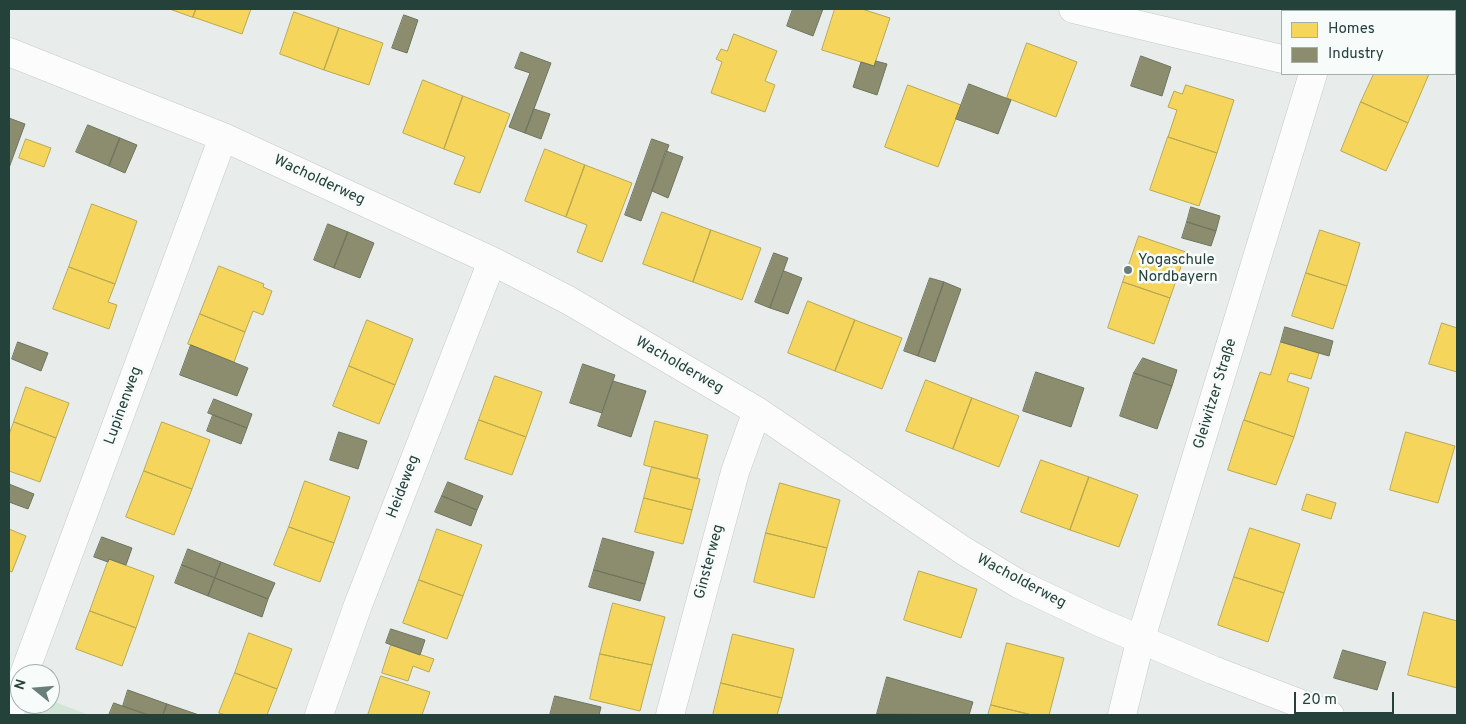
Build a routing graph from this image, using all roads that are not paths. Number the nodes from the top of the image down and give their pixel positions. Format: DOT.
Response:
graph roads {
  1 [pos="1073,9"];
  2 [pos="9,52"];
  3 [pos="1281,59"];
  4 [pos="1313,75"];
  5 [pos="223,137"];
  6 [pos="492,260"];
  7 [pos="757,412"];
  8 [pos="1141,638"];
  9 [pos="28,664"];
  10 [pos="318,715"];
  11 [pos="670,715"];
  12 [pos="1122,715"];
  13 [pos="1330,715"];
  1 -- 3 [label="street"];
  2 -- 5 [label="street, Wacholderweg"];
  4 -- 8 [label="street, Gleiwitzer Straße"];
  5 -- 6 [label="street, Wacholderweg"];
  5 -- 9 [label="street, Lupinenweg"];
  6 -- 7 [label="street, Wacholderweg"];
  6 -- 10 [label="street, Heideweg"];
  7 -- 8 [label="street, Wacholderweg"];
  7 -- 11 [label="street, Ginsterweg"];
  8 -- 12 [label="street, Gleiwitzer Straße"];
  8 -- 13 [label="street, Wacholderweg"];
}
